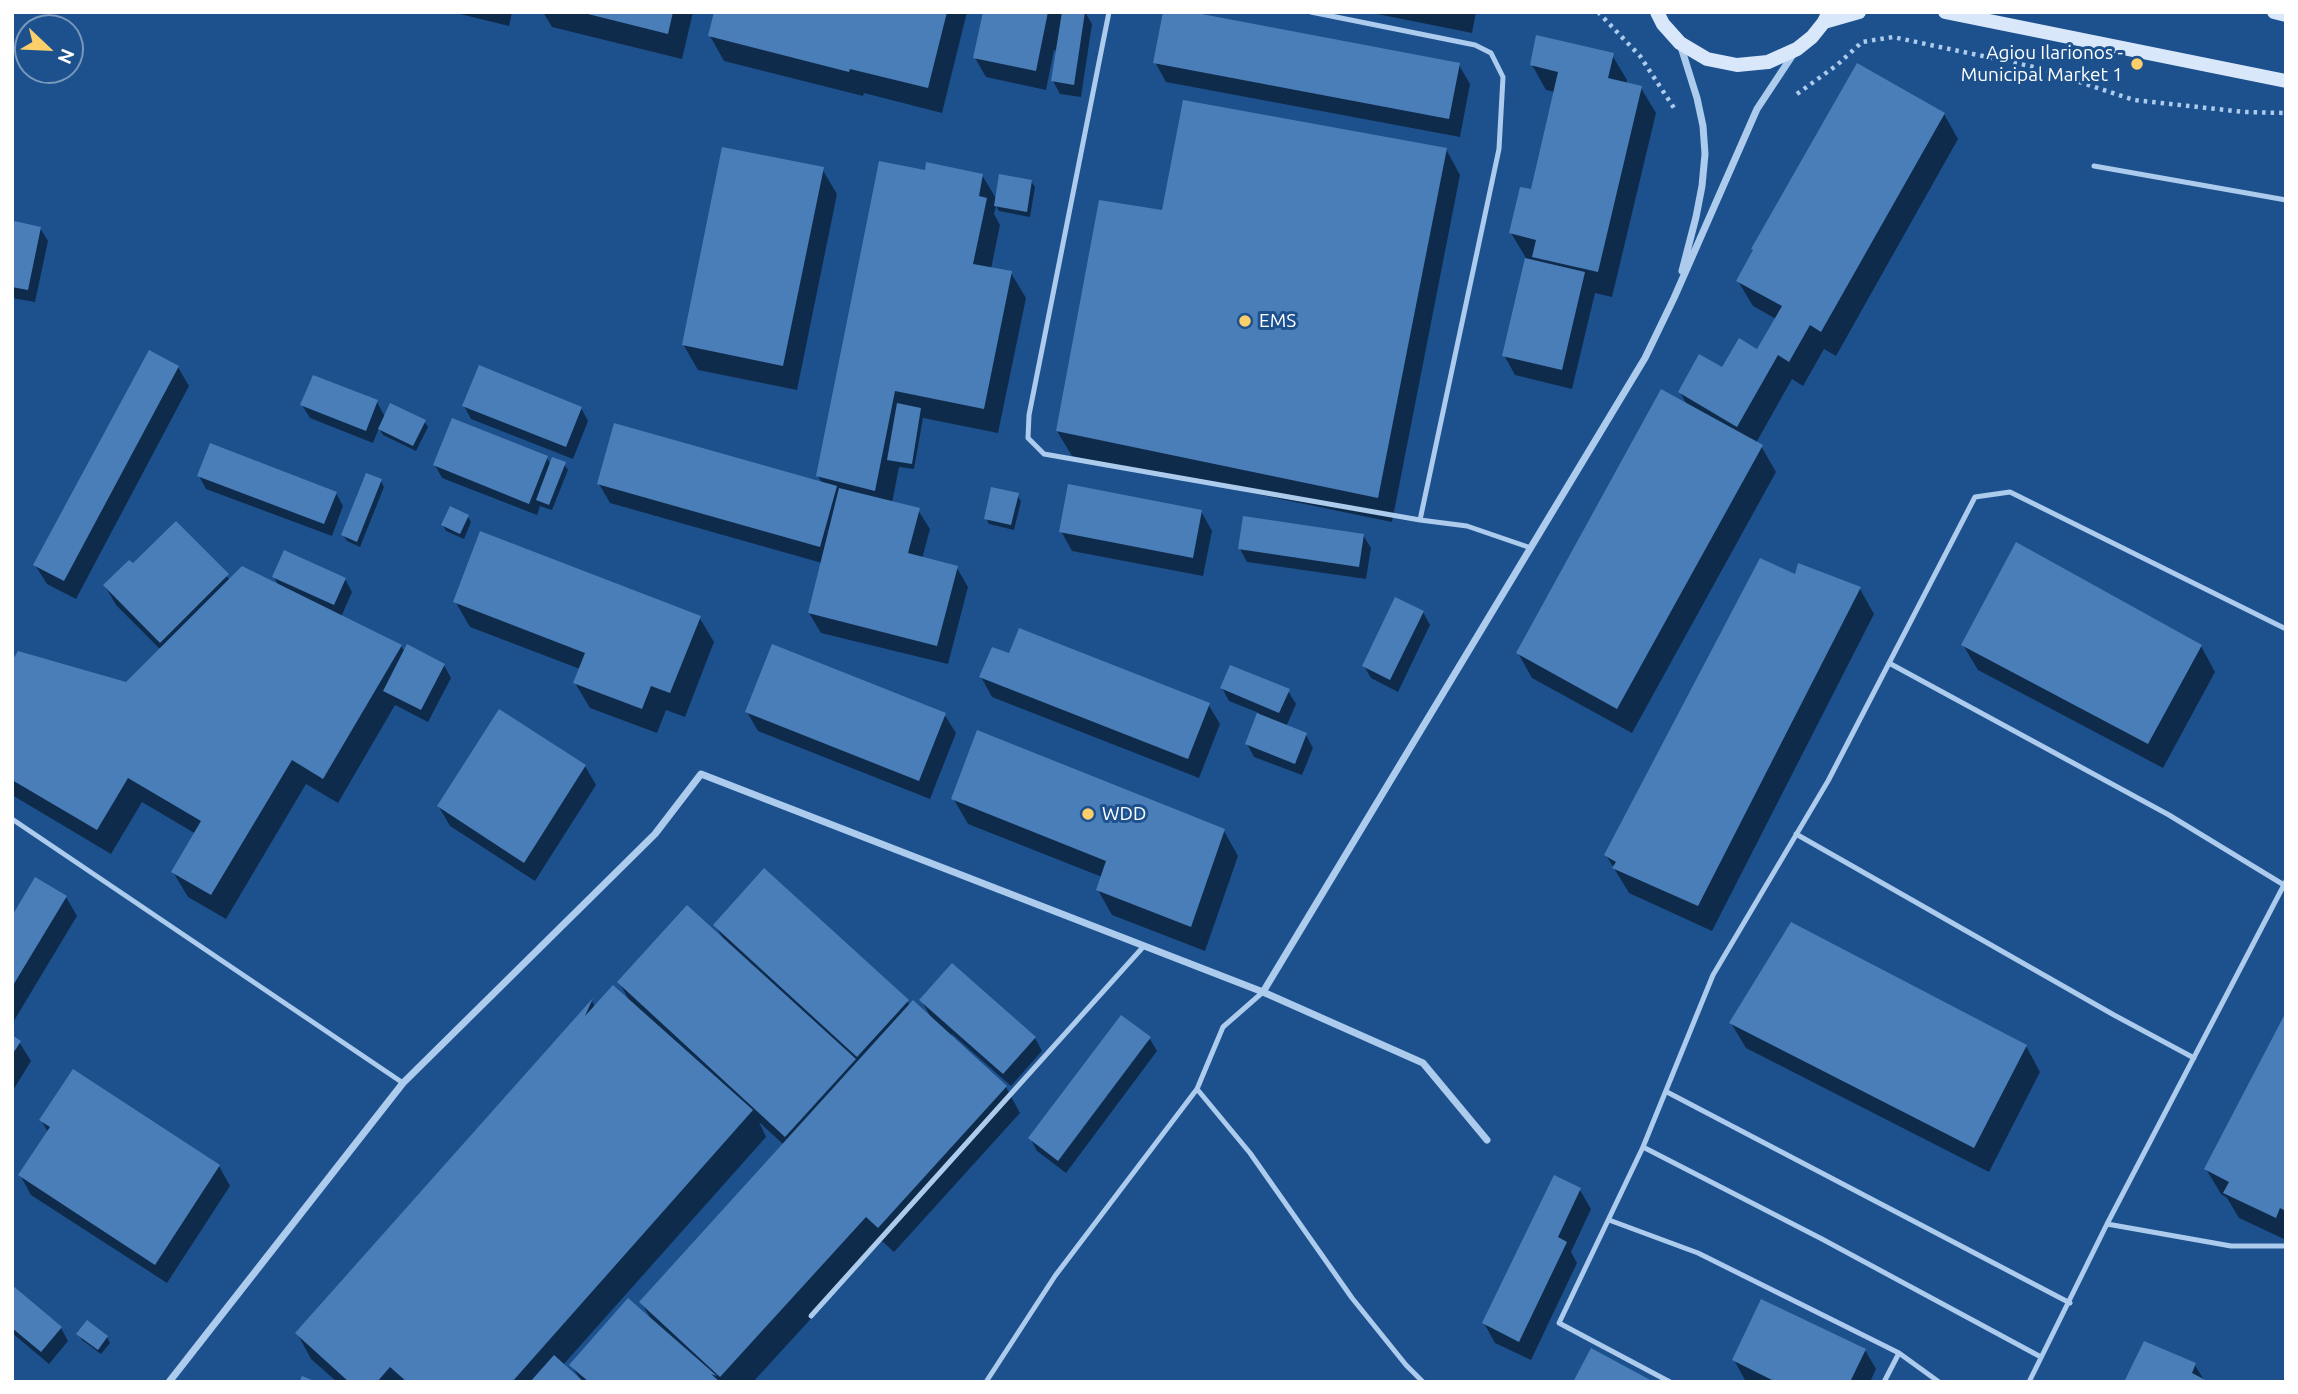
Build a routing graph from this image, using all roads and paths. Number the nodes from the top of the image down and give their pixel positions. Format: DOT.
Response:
graph roads {
  1 [pos="1109,12"];
  2 [pos="1311,12"];
  3 [pos="1598,12"];
  4 [pos="1648,12"];
  5 [pos="1859,12"];
  6 [pos="1945,12"];
  7 [pos="2274,12"];
  8 [pos="2286,15"];
  9 [pos="1826,17"];
  10 [pos="1660,18"];
  11 [pos="1680,43"];
  12 [pos="1797,49"];
  13 [pos="2286,80"];
  14 [pos="1789,102"];
  15 [pos="2286,113"];
  16 [pos="1703,126"];
  17 [pos="2094,166"];
  18 [pos="2286,200"];
  19 [pos="1674,299"];
  20 [pos="1420,520"];
  21 [pos="1531,548"];
  22 [pos="2286,629"];
  23 [pos="1889,663"];
  24 [pos="12,818"];
  25 [pos="1796,834"];
  26 [pos="2285,883"];
  27 [pos="1144,946"];
  28 [pos="1263,992"];
  29 [pos="2194,1058"];
  30 [pos="404,1083"];
  31 [pos="1197,1088"];
  32 [pos="1667,1091"];
  33 [pos="1487,1140"];
  34 [pos="1643,1147"];
  35 [pos="1609,1220"];
  36 [pos="2108,1224"];
  37 [pos="2286,1246"];
  38 [pos="2070,1303"];
  39 [pos="811,1316"];
  40 [pos="1899,1353"];
  41 [pos="2041,1357"];
  42 [pos="169,1382"];
  43 [pos="986,1382"];
  44 [pos="1423,1382"];
  45 [pos="1670,1382"];
  46 [pos="1884,1382"];
  47 [pos="1939,1382"];
  48 [pos="2029,1382"];
  1 -- 20 [label="lane"];
  2 -- 20 [label="lane"];
  3 -- 16 [label="path"];
  4 -- 10 [label="main road"];
  5 -- 9 [label="main road"];
  6 -- 13 [label="main road"];
  7 -- 8 [label="main road"];
  9 -- 12 [label="main road"];
  10 -- 11 [label="main road"];
  11 -- 12 [label="main road"];
  11 -- 16 [label="street"];
  12 -- 19 [label="street"];
  14 -- 15 [label="path"];
  16 -- 19 [label="street"];
  17 -- 18 [label="lane"];
  19 -- 21 [label="street"];
  20 -- 21 [label="lane"];
  21 -- 28 [label="street"];
  22 -- 23 [label="lane"];
  23 -- 25 [label="lane"];
  23 -- 26 [label="lane"];
  24 -- 30 [label="lane"];
  25 -- 29 [label="lane"];
  25 -- 32 [label="lane"];
  26 -- 29 [label="lane"];
  27 -- 28 [label="street"];
  27 -- 30 [label="street"];
  27 -- 39 [label="lane"];
  28 -- 31 [label="lane"];
  28 -- 33 [label="street"];
  29 -- 36 [label="lane"];
  30 -- 42 [label="street"];
  31 -- 43 [label="lane"];
  31 -- 44 [label="lane"];
  32 -- 34 [label="lane"];
  32 -- 38 [label="lane"];
  34 -- 35 [label="lane"];
  34 -- 41 [label="lane"];
  35 -- 40 [label="lane"];
  35 -- 45 [label="lane"];
  36 -- 37 [label="lane"];
  36 -- 38 [label="lane"];
  38 -- 41 [label="lane"];
  40 -- 46 [label="lane"];
  40 -- 47 [label="lane"];
  41 -- 48 [label="lane"];
}
